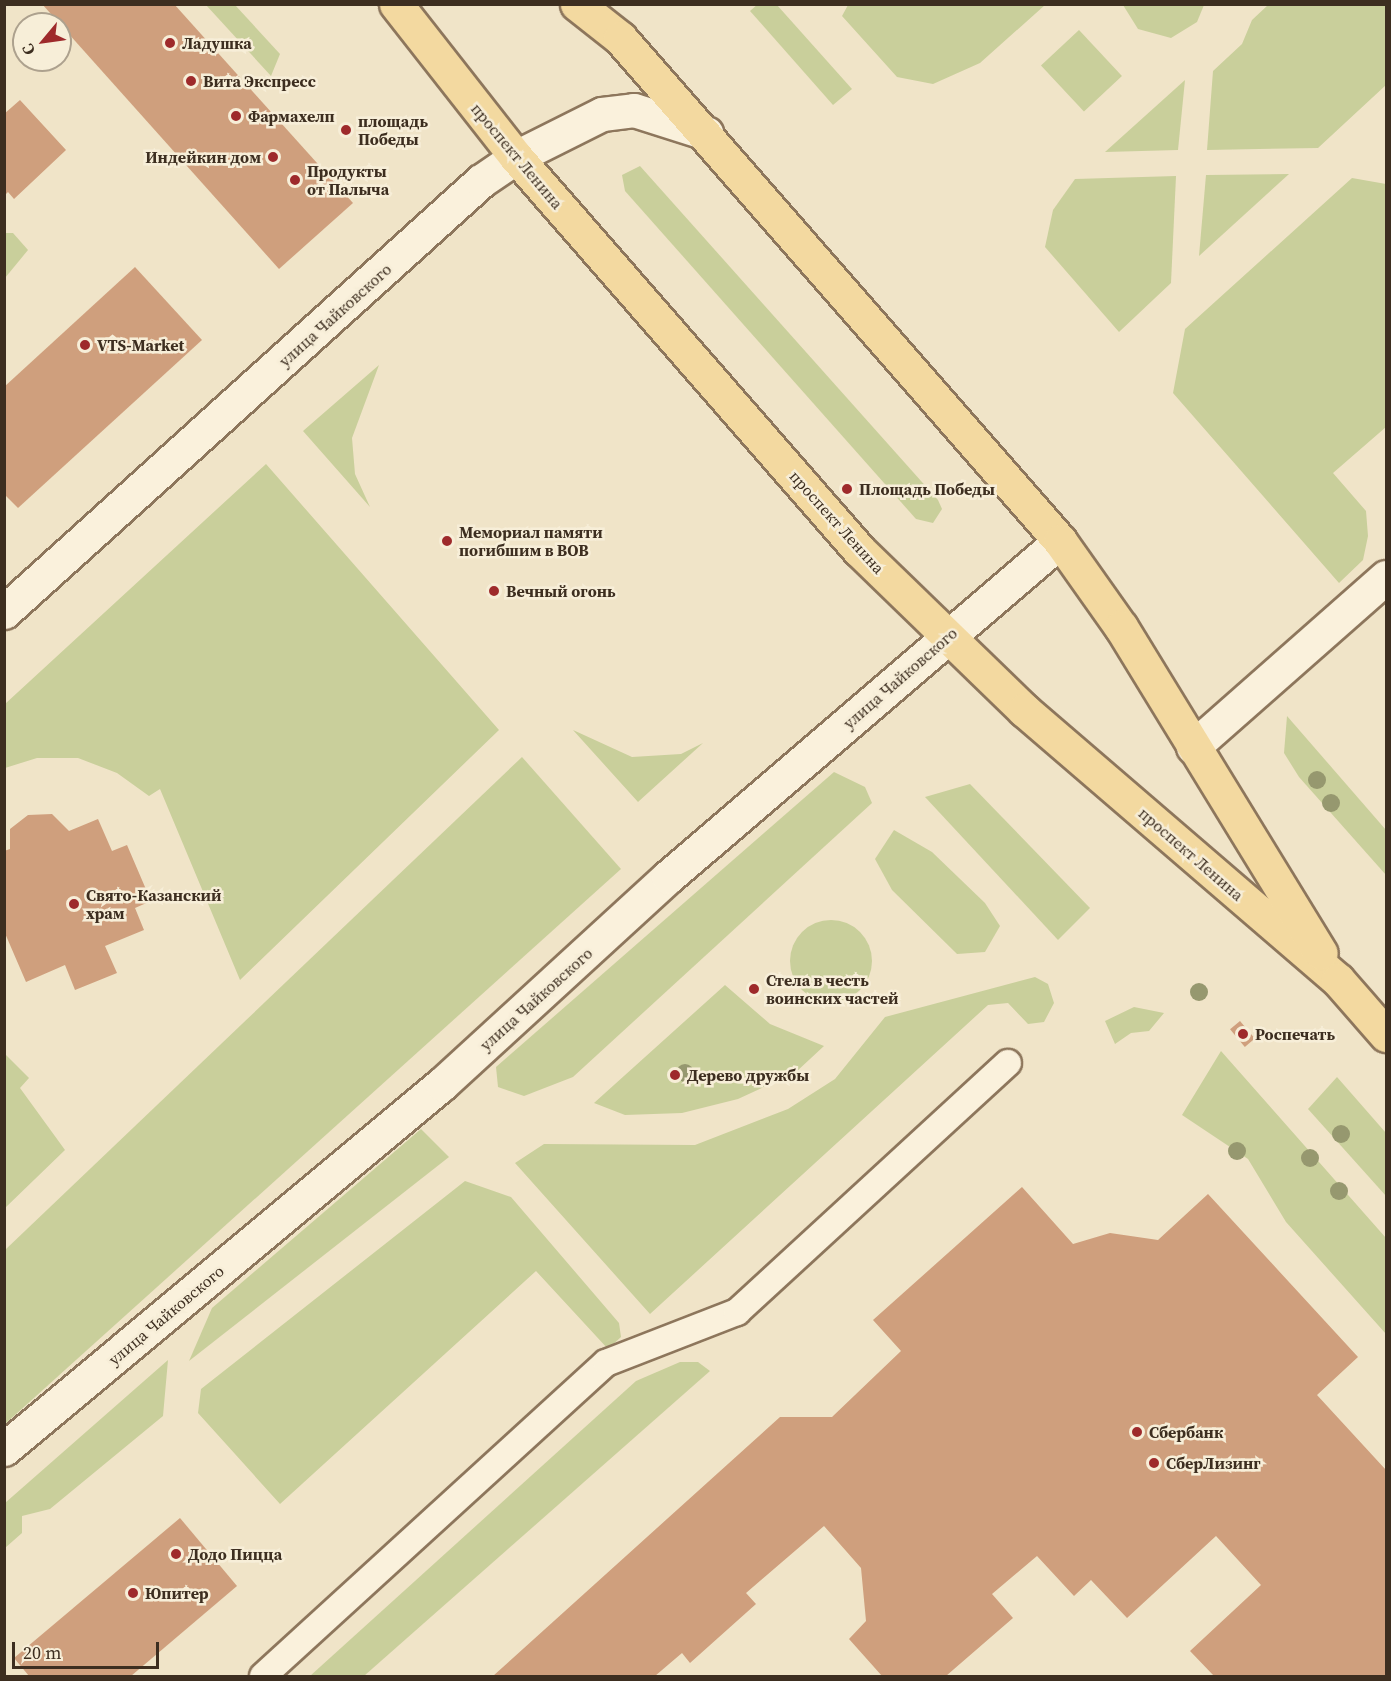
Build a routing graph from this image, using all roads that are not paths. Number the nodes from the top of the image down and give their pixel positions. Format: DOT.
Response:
graph roads {
  1 [pos="396,4"];
  2 [pos="577,4"];
  3 [pos="706,133"];
  4 [pos="516,157"];
  5 [pos="1060,541"];
  6 [pos="1377,586"];
  7 [pos="4,612"];
  8 [pos="946,637"];
  9 [pos="1193,747"];
  10 [pos="1338,980"];
  11 [pos="1386,1035"];
  12 [pos="1008,1063"];
  13 [pos="4,1449"];
  14 [pos="263,1677"];
  1 -- 4 [label="main road, проспект Ленина"];
  2 -- 3 [label="main road, проспект Ленина"];
  3 -- 4 [label="main road, улица Чайковского"];
  3 -- 5 [label="main road, проспект Ленина"];
  4 -- 7 [label="main road, улица Чайковского"];
  4 -- 8 [label="main road, проспект Ленина"];
  5 -- 8 [label="main road, улица Чайковского"];
  5 -- 9 [label="main road, проспект Ленина"];
  6 -- 9 [label="main road"];
  8 -- 10 [label="main road, проспект Ленина"];
  8 -- 13 [label="main road, улица Чайковского"];
  9 -- 10 [label="main road, проспект Ленина"];
  10 -- 11 [label="main road, проспект Ленина"];
  12 -- 14 [label="lane"];
}
